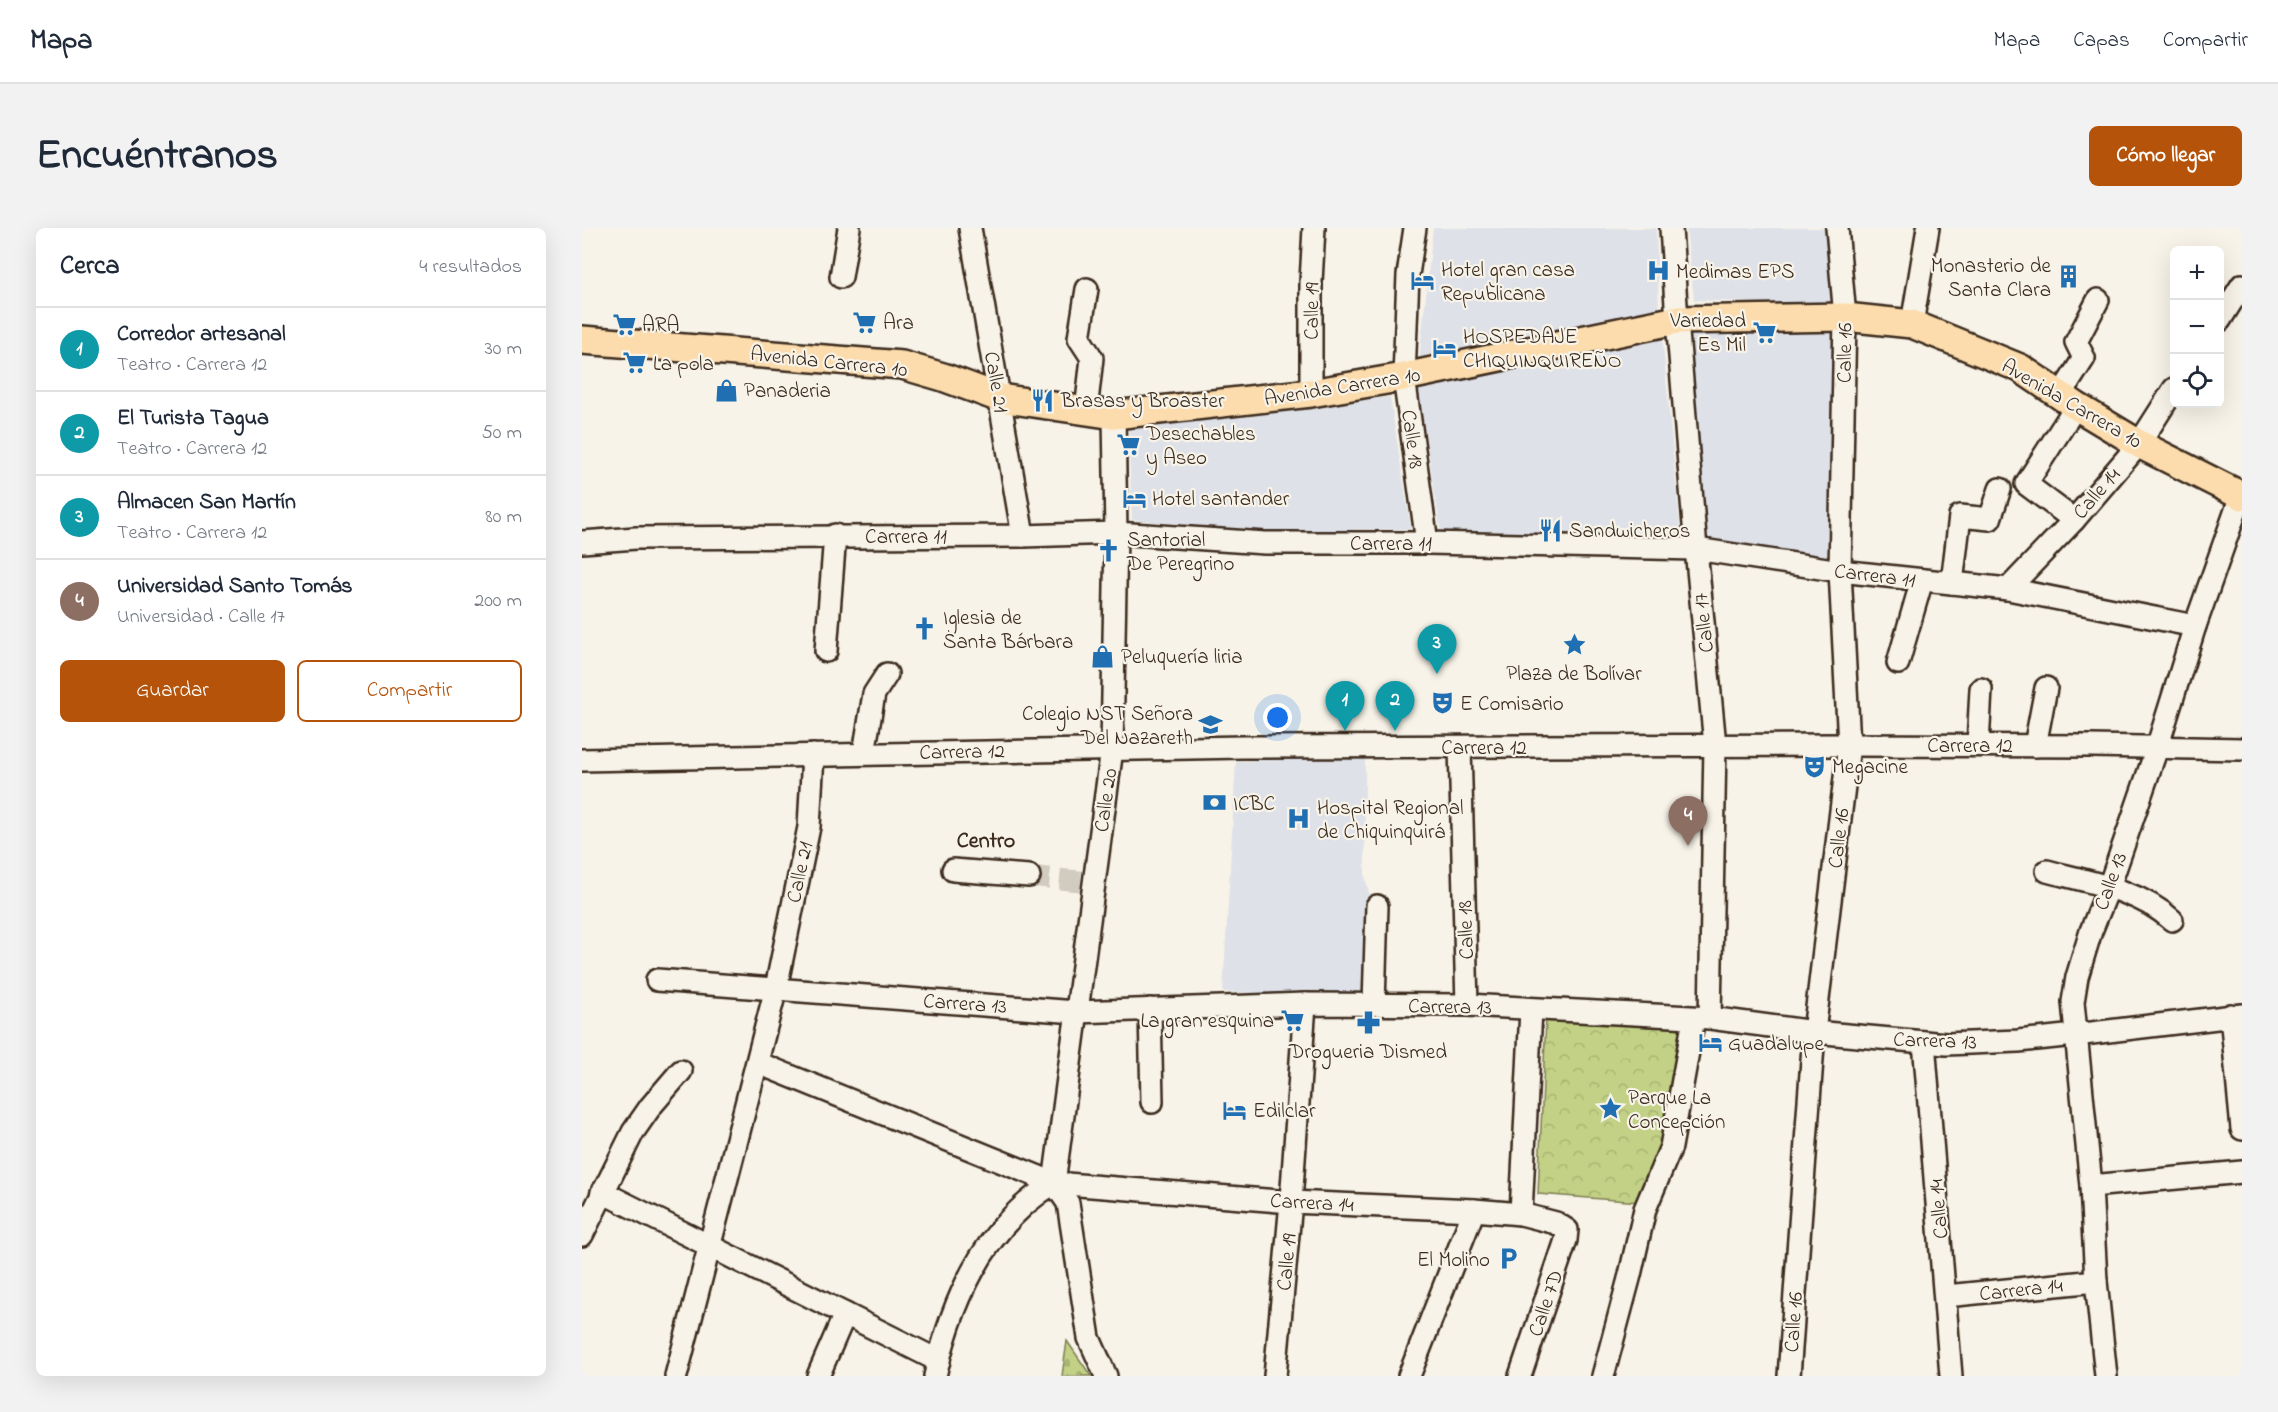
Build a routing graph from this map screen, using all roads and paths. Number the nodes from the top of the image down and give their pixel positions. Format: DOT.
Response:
graph roads {
  1 [pos="849,228"];
  2 [pos="970,228"];
  3 [pos="1314,228"];
  4 [pos="1416,228"];
  5 [pos="1671,228"];
  6 [pos="1837,228"];
  7 [pos="1928,228"];
  8 [pos="841,277"];
  9 [pos="2242,285"];
  10 [pos="1087,289"];
  11 [pos="2098,300"];
  12 [pos="2224,314"];
  13 [pos="1845,317"];
  14 [pos="1677,320"];
  15 [pos="1912,324"];
  16 [pos="582,340"];
  17 [pos="1404,377"];
  18 [pos="1311,393"];
  19 [pos="2170,397"];
  20 [pos="1000,398"];
  21 [pos="2068,401"];
  22 [pos="1086,411"];
  23 [pos="1114,415"];
  24 [pos="2139,444"];
  25 [pos="2000,489"];
  26 [pos="2241,496"];
  27 [pos="2074,520"];
  28 [pos="1116,533"];
  29 [pos="835,536"];
  30 [pos="1023,536"];
  31 [pos="582,542"];
  32 [pos="1427,543"];
  33 [pos="1696,549"];
  34 [pos="1840,571"];
  35 [pos="1922,580"];
  36 [pos="1952,583"];
  37 [pos="2008,590"];
  38 [pos="2194,626"];
  39 [pos="826,651"];
  40 [pos="1898,663"];
  41 [pos="887,674"];
  42 [pos="2046,688"];
  43 [pos="1981,689"];
  44 [pos="1715,745"];
  45 [pos="1849,745"];
  46 [pos="1978,745"];
  47 [pos="2035,746"];
  48 [pos="1460,747"];
  49 [pos="2157,748"];
  50 [pos="1112,749"];
  51 [pos="2242,749"];
  52 [pos="864,753"];
  53 [pos="813,755"];
  54 [pos="582,760"];
  55 [pos="953,870"];
  56 [pos="2047,870"];
  57 [pos="1029,876"];
  58 [pos="2109,887"];
  59 [pos="1377,906"];
  60 [pos="2172,920"];
  61 [pos="657,980"];
  62 [pos="776,988"];
  63 [pos="1305,1004"];
  64 [pos="1374,1004"];
  65 [pos="1467,1005"];
  66 [pos="1531,1009"];
  67 [pos="1150,1010"];
  68 [pos="1076,1012"];
  69 [pos="2237,1015"];
  70 [pos="1702,1018"];
  71 [pos="1814,1032"];
  72 [pos="2075,1035"];
  73 [pos="1924,1042"];
  74 [pos="758,1063"];
  75 [pos="681,1071"];
  76 [pos="1152,1102"];
  77 [pos="2242,1129"];
  78 [pos="2242,1172"];
  79 [pos="1054,1183"];
  80 [pos="2091,1186"];
  81 [pos="602,1192"];
  82 [pos="1292,1202"];
  83 [pos="1474,1210"];
  84 [pos="1521,1214"];
  85 [pos="1567,1230"];
  86 [pos="582,1235"];
  87 [pos="709,1246"];
  88 [pos="2096,1281"];
  89 [pos="1946,1296"];
  90 [pos="845,1314"];
  91 [pos="937,1369"];
  92 [pos="676,1376"];
  93 [pos="818,1376"];
  94 [pos="1106,1376"];
  95 [pos="1275,1376"];
  96 [pos="1409,1376"];
  97 [pos="1520,1376"];
  98 [pos="1603,1376"];
  99 [pos="1789,1376"];
  100 [pos="1951,1376"];
  101 [pos="2106,1376"];
  1 -- 8 [label="street"];
  2 -- 20 [label="street, Calle 21"];
  3 -- 18 [label="street, Calle 19"];
  4 -- 17 [label="street, Calle 18"];
  5 -- 14 [label="street, Calle 17"];
  6 -- 13 [label="street, Calle 16"];
  7 -- 15 [label="street"];
  9 -- 12 [label="street"];
  10 -- 22 [label="street"];
  11 -- 21 [label="street"];
  13 -- 14 [label="main road, Avenida Carrera 10"];
  13 -- 15 [label="main road, Avenida Carrera 10"];
  13 -- 34 [label="street, Calle 16"];
  14 -- 17 [label="main road, Avenida Carrera 10"];
  14 -- 33 [label="street, Calle 17"];
  15 -- 21 [label="main road, Avenida Carrera 10"];
  16 -- 20 [label="main road, Avenida Carrera 10"];
  17 -- 18 [label="main road, Avenida Carrera 10"];
  17 -- 32 [label="street, Calle 18"];
  18 -- 23 [label="main road, Avenida Carrera 10"];
  19 -- 24 [label="street, Calle 14"];
  20 -- 22 [label="main road, Avenida Carrera 10"];
  20 -- 30 [label="street, Calle 21"];
  21 -- 24 [label="main road, Avenida Carrera 10"];
  21 -- 27 [label="street"];
  22 -- 23 [label="main road, Avenida Carrera 10"];
  23 -- 28 [label="street, Calle 20"];
  24 -- 26 [label="main road, Avenida Carrera 10"];
  24 -- 27 [label="street, Calle 14"];
  25 -- 36 [label="street"];
  26 -- 38 [label="street, Calle 13"];
  27 -- 37 [label="street, Calle 14"];
  28 -- 30 [label="street, Carrera 11"];
  28 -- 32 [label="street, Carrera 11"];
  28 -- 50 [label="street, Calle 20"];
  29 -- 30 [label="street, Carrera 11"];
  29 -- 31 [label="street, Carrera 11"];
  29 -- 39 [label="street"];
  32 -- 33 [label="street, Carrera 11"];
  33 -- 34 [label="street, Carrera 11"];
  33 -- 44 [label="street, Calle 17"];
  34 -- 35 [label="street, Carrera 11"];
  34 -- 45 [label="street, Calle 16"];
  35 -- 36 [label="street, Carrera 11"];
  35 -- 40 [label="street"];
  36 -- 37 [label="street, Carrera 11"];
  37 -- 38 [label="street, Carrera 11"];
  38 -- 49 [label="street, Calle 13"];
  41 -- 52 [label="street"];
  42 -- 47 [label="street"];
  43 -- 46 [label="street"];
  44 -- 45 [label="street, Carrera 12"];
  44 -- 48 [label="street, Carrera 12"];
  44 -- 70 [label="street, Calle 17"];
  45 -- 46 [label="street, Carrera 12"];
  45 -- 71 [label="street, Calle 16"];
  46 -- 47 [label="street, Carrera 12"];
  47 -- 49 [label="street, Carrera 12"];
  48 -- 50 [label="street, Carrera 12"];
  48 -- 65 [label="street, Calle 18"];
  49 -- 51 [label="street, Carrera 12"];
  49 -- 58 [label="street, Calle 13"];
  50 -- 52 [label="street, Carrera 12"];
  50 -- 68 [label="street, Calle 20"];
  52 -- 53 [label="street, Carrera 12"];
  53 -- 54 [label="street, Carrera 12"];
  53 -- 62 [label="street, Calle 21"];
  55 -- 57 [label="street"];
  56 -- 58 [label="street"];
  58 -- 60 [label="street"];
  58 -- 72 [label="street, Calle 13"];
  59 -- 64 [label="street"];
  61 -- 62 [label="street, Carrera 13"];
  62 -- 68 [label="street, Carrera 13"];
  62 -- 74 [label="street, Calle 21"];
  63 -- 64 [label="street, Carrera 13"];
  63 -- 67 [label="street, Carrera 13"];
  63 -- 82 [label="street, Calle 19"];
  64 -- 65 [label="street, Carrera 13"];
  65 -- 66 [label="street, Carrera 13"];
  66 -- 70 [label="street, Carrera 13"];
  66 -- 84 [label="street"];
  67 -- 68 [label="street, Carrera 13"];
  67 -- 76 [label="street"];
  68 -- 79 [label="street, Calle 20"];
  69 -- 72 [label="street, Carrera 13"];
  69 -- 77 [label="street"];
  70 -- 71 [label="street, Carrera 13"];
  70 -- 98 [label="street, Calle 17"];
  71 -- 73 [label="street, Carrera 13"];
  71 -- 99 [label="street, Calle 16"];
  72 -- 73 [label="street, Carrera 13"];
  72 -- 80 [label="street, Calle 13"];
  73 -- 89 [label="street, Calle 14"];
  74 -- 79 [label="street, Carrera 14"];
  74 -- 87 [label="street, Calle 21"];
  75 -- 81 [label="street"];
  78 -- 80 [label="street"];
  79 -- 82 [label="street, Carrera 14"];
  79 -- 91 [label="street"];
  79 -- 94 [label="street"];
  80 -- 88 [label="street, Calle 13"];
  81 -- 86 [label="street"];
  81 -- 87 [label="street"];
  82 -- 83 [label="street, Carrera 14"];
  82 -- 95 [label="street, Calle 19"];
  83 -- 84 [label="street, Carrera 14"];
  83 -- 96 [label="street"];
  84 -- 85 [label="street, Carrera 14"];
  85 -- 97 [label="street, Calle 7D"];
  87 -- 90 [label="street"];
  87 -- 92 [label="street, Calle 21"];
  88 -- 89 [label="street, Carrera 14"];
  88 -- 101 [label="street, Calle 13"];
  89 -- 100 [label="street, Calle 14"];
  90 -- 91 [label="street"];
  90 -- 93 [label="street"];
}
